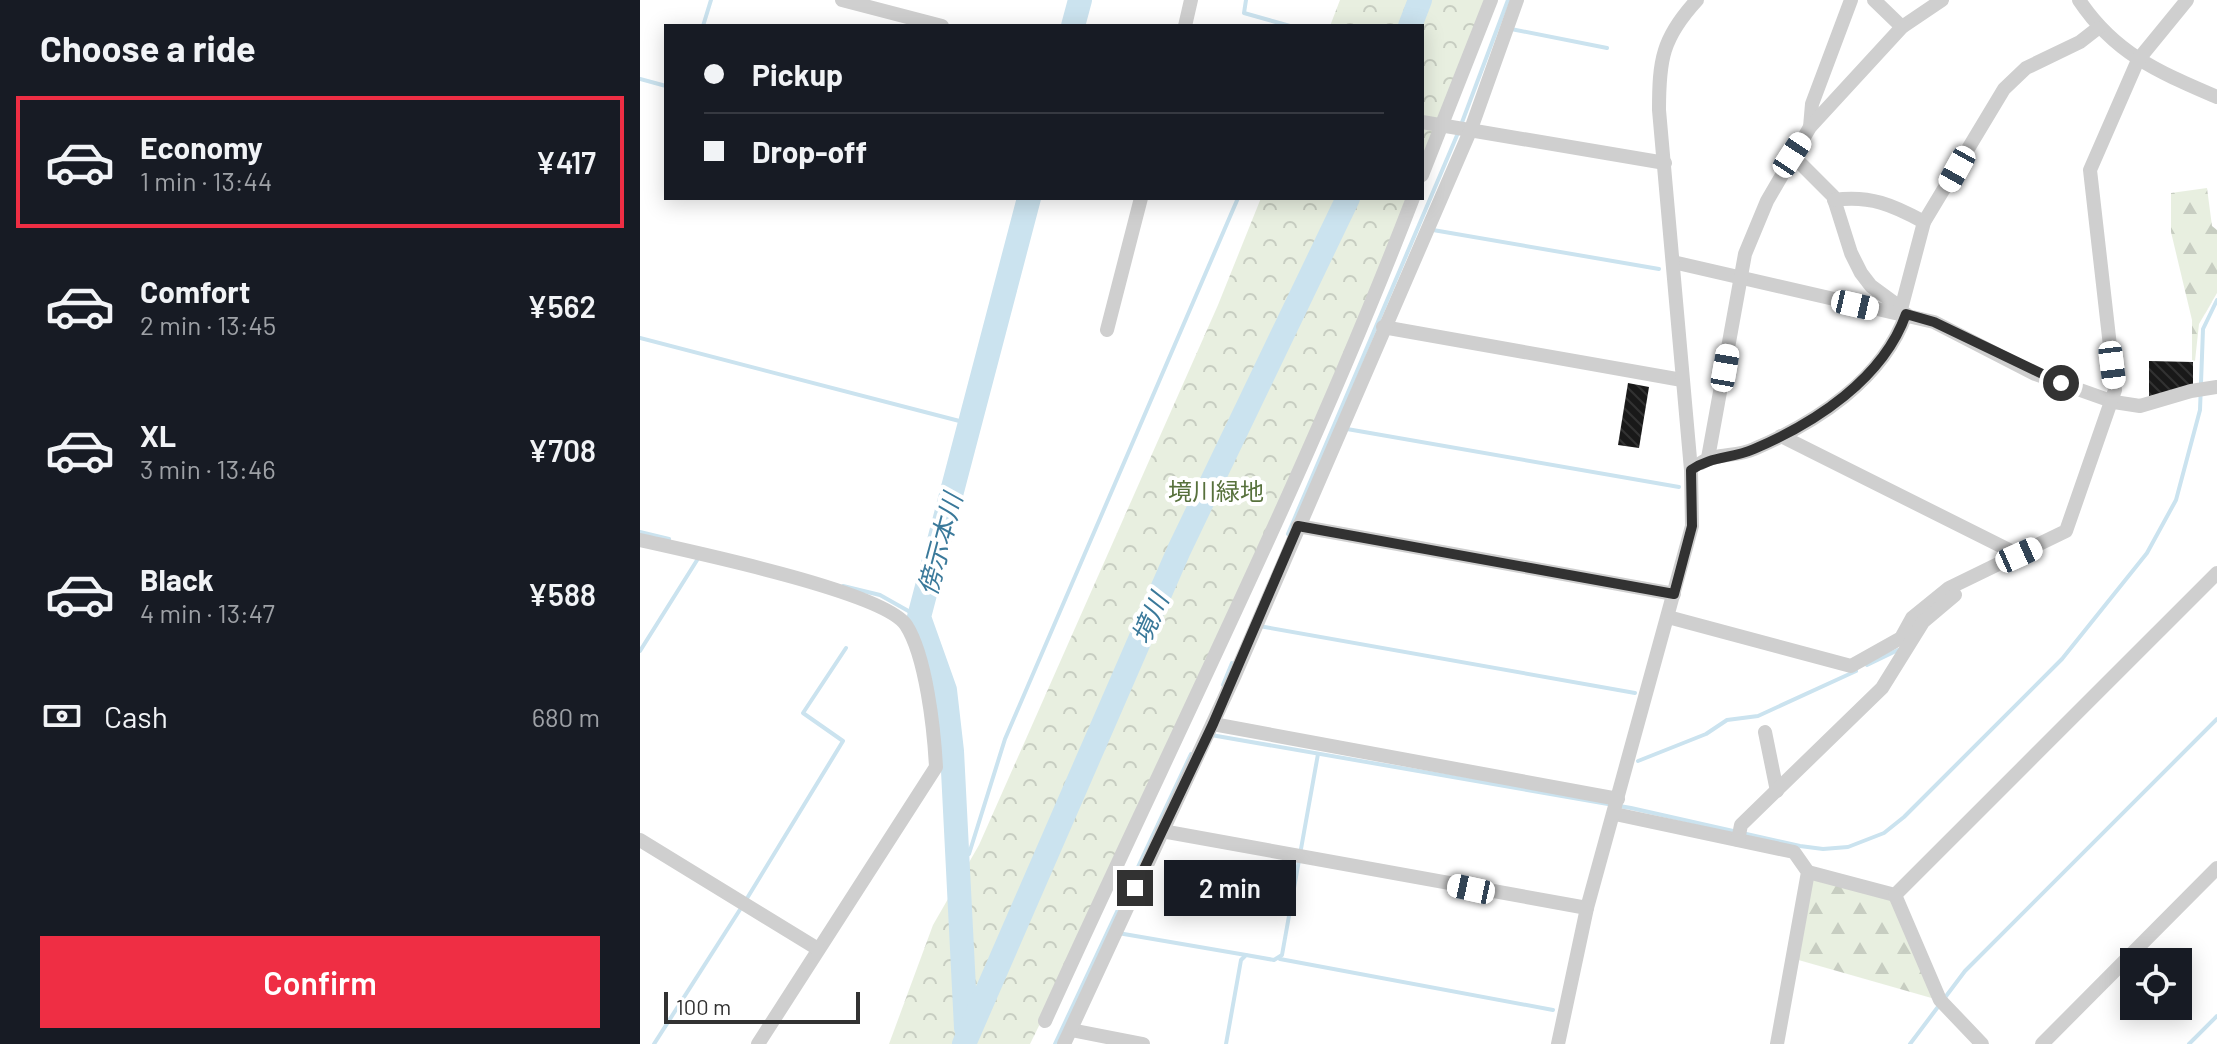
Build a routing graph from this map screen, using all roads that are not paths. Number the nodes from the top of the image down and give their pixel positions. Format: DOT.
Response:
graph roads {
  1 [pos="842,0"];
  2 [pos="1191,0"];
  3 [pos="1491,0"];
  4 [pos="1517,0"];
  5 [pos="1697,0"];
  6 [pos="1851,0"];
  7 [pos="1874,0"];
  8 [pos="1942,0"];
  9 [pos="2079,0"];
  10 [pos="2187,0"];
  11 [pos="934,24"];
  12 [pos="1185,24"];
  13 [pos="1902,27"];
  14 [pos="2098,28"];
  15 [pos="2138,60"];
  16 [pos="2217,97"];
  17 [pos="1438,123"];
  18 [pos="1810,127"];
  19 [pos="1471,129"];
  20 [pos="1792,155"];
  21 [pos="1665,163"];
  22 [pos="1424,168"];
  23 [pos="1140,200"];
  24 [pos="1412,200"];
  25 [pos="1834,200"];
  26 [pos="1924,222"];
  27 [pos="1673,262"];
  28 [pos="1740,279"];
  29 [pos="1903,312"];
  30 [pos="1383,327"];
  31 [pos="1107,330"];
  32 [pos="1682,380"];
  33 [pos="2217,387"];
  34 [pos="2114,402"];
  35 [pos="1781,436"];
  36 [pos="1708,458"];
  37 [pos="1691,470"];
  38 [pos="1298,526"];
  39 [pos="640,540"];
  40 [pos="2019,555"];
  41 [pos="2217,573"];
  42 [pos="1674,594"];
  43 [pos="1955,595"];
  44 [pos="1668,617"];
  45 [pos="1904,642"];
  46 [pos="1213,724"];
  47 [pos="1765,732"];
  48 [pos="1777,791"];
  49 [pos="1617,806"];
  50 [pos="1162,831"];
  51 [pos="640,840"];
  52 [pos="1738,840"];
  53 [pos="2217,868"];
  54 [pos="1808,872"];
  55 [pos="1895,895"];
  56 [pos="1587,908"];
  57 [pos="818,949"];
  58 [pos="1045,1021"];
  59 [pos="1067,1037"];
  60 [pos="758,1044"];
  61 [pos="1143,1044"];
  62 [pos="1558,1044"];
  63 [pos="1777,1044"];
  64 [pos="1982,1044"];
  65 [pos="2042,1044"];
  1 -- 11 [label="street"];
  2 -- 12 [label="street"];
  3 -- 17 [label="street"];
  4 -- 19 [label="street"];
  5 -- 21 [label="street"];
  6 -- 18 [label="street"];
  7 -- 13 [label="street"];
  8 -- 13 [label="street"];
  9 -- 14 [label="street"];
  10 -- 15 [label="street"];
  13 -- 18 [label="street"];
  14 -- 15 [label="street"];
  14 -- 26 [label="street"];
  15 -- 16 [label="street"];
  15 -- 34 [label="street"];
  17 -- 19 [label="street"];
  17 -- 22 [label="street"];
  18 -- 20 [label="street"];
  19 -- 21 [label="street"];
  19 -- 30 [label="street"];
  20 -- 25 [label="street"];
  20 -- 28 [label="street"];
  21 -- 27 [label="street"];
  23 -- 31 [label="street"];
  24 -- 58 [label="street"];
  25 -- 26 [label="street"];
  25 -- 29 [label="street"];
  26 -- 29 [label="street"];
  27 -- 28 [label="street"];
  27 -- 32 [label="street"];
  28 -- 29 [label="street"];
  28 -- 36 [label="street"];
  29 -- 34 [label="street"];
  29 -- 35 [label="street"];
  30 -- 32 [label="street"];
  30 -- 38 [label="street"];
  32 -- 37 [label="street"];
  33 -- 34 [label="street"];
  34 -- 40 [label="street"];
  35 -- 36 [label="street"];
  35 -- 40 [label="street"];
  36 -- 37 [label="street"];
  37 -- 42 [label="street"];
  38 -- 42 [label="street"];
  38 -- 46 [label="street"];
  39 -- 57 [label="street"];
  40 -- 45 [label="street"];
  41 -- 55 [label="street"];
  42 -- 44 [label="street"];
  43 -- 45 [label="street"];
  44 -- 45 [label="street"];
  44 -- 49 [label="street"];
  45 -- 48 [label="street"];
  46 -- 49 [label="street"];
  46 -- 50 [label="street"];
  47 -- 48 [label="street"];
  48 -- 52 [label="street"];
  49 -- 52 [label="street"];
  49 -- 56 [label="street"];
  50 -- 56 [label="street"];
  50 -- 59 [label="street"];
  51 -- 57 [label="street"];
  52 -- 54 [label="street"];
  53 -- 65 [label="street"];
  54 -- 55 [label="street"];
  54 -- 63 [label="street"];
  55 -- 64 [label="street"];
  56 -- 62 [label="street"];
  57 -- 60 [label="street"];
  59 -- 61 [label="street"];
}
